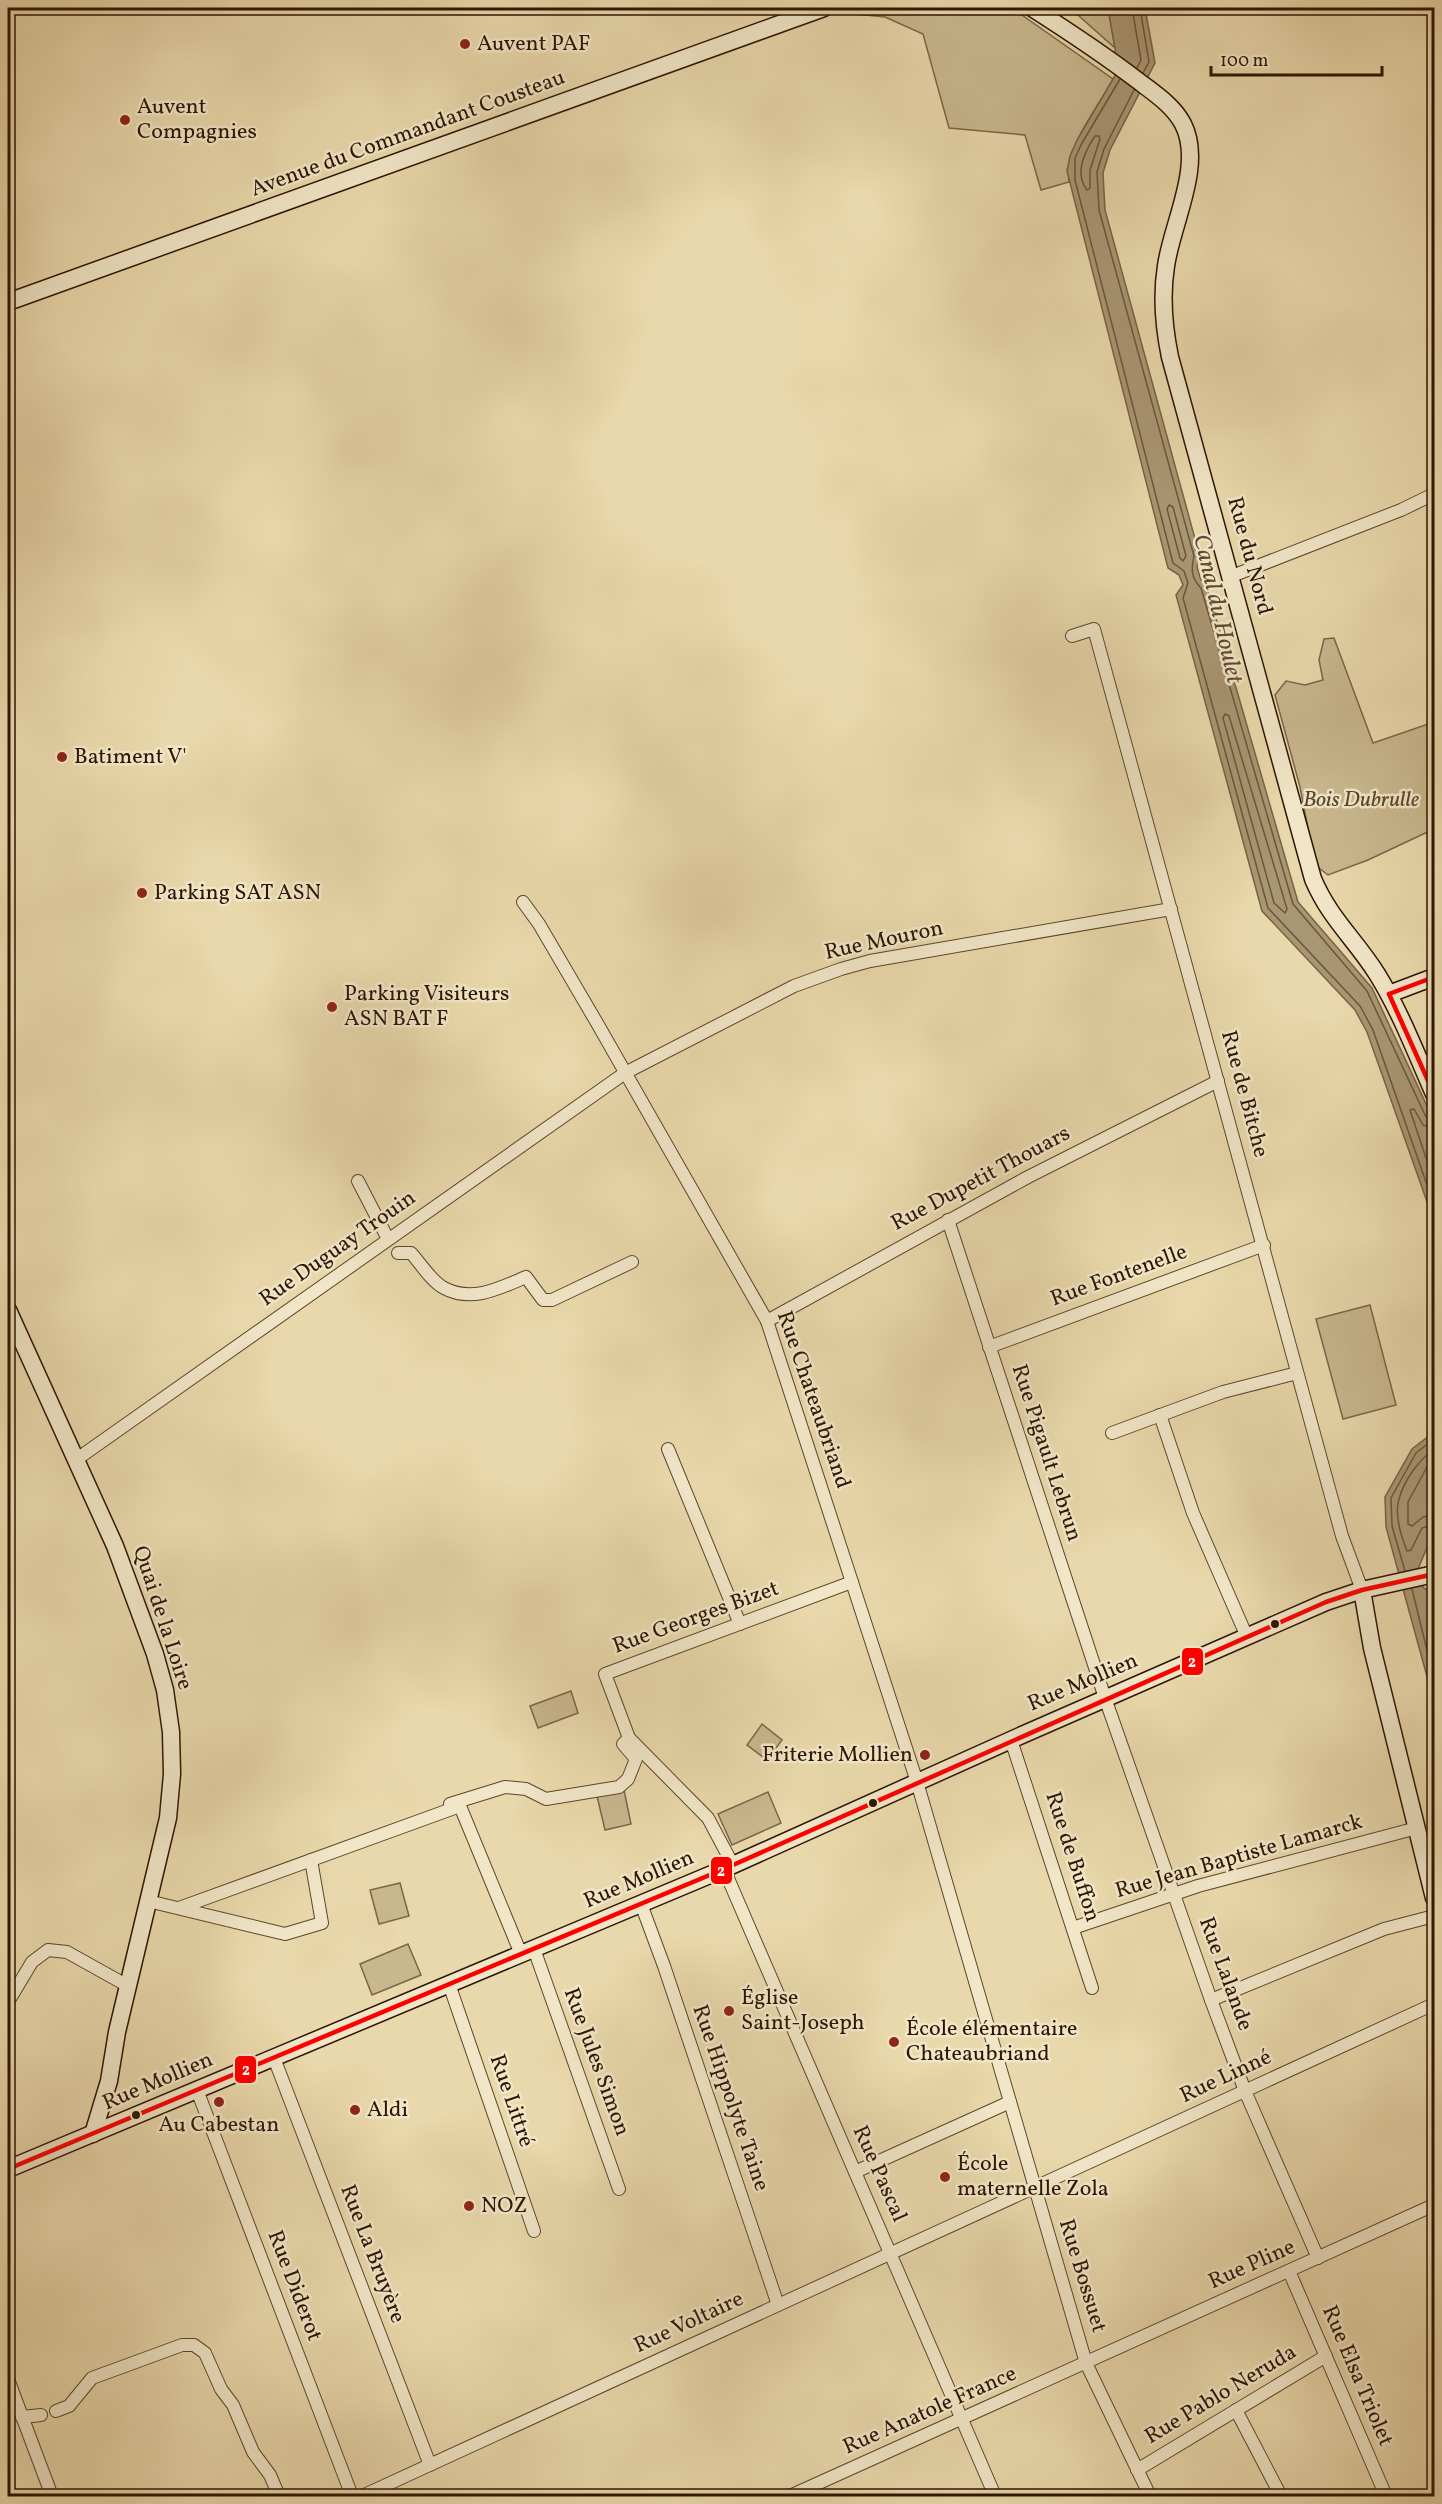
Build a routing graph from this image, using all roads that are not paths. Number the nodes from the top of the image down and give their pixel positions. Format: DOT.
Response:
graph roads {
  1 [pos="824,8"];
  2 [pos="1032,8"];
  3 [pos="1054,8"];
  4 [pos="1088,42"];
  5 [pos="8,302"];
  6 [pos="1434,494"];
  7 [pos="1232,576"];
  8 [pos="1072,636"];
  9 [pos="523,902"];
  10 [pos="1171,909"];
  11 [pos="1434,977"];
  12 [pos="1389,994"];
  13 [pos="625,1073"];
  14 [pos="1218,1081"];
  15 [pos="1434,1094"];
  16 [pos="358,1181"];
  17 [pos="948,1220"];
  18 [pos="388,1239"];
  19 [pos="1264,1245"];
  20 [pos="398,1253"];
  21 [pos="632,1262"];
  22 [pos="8,1310"];
  23 [pos="767,1321"];
  24 [pos="989,1347"];
  25 [pos="1297,1373"];
  26 [pos="1160,1416"];
  27 [pos="1112,1433"];
  28 [pos="668,1449"];
  29 [pos="77,1459"];
  30 [pos="1428,1575"];
  31 [pos="852,1582"];
  32 [pos="1362,1590"];
  33 [pos="740,1624"];
  34 [pos="1247,1637"];
  35 [pos="1105,1698"];
  36 [pos="629,1738"];
  37 [pos="1011,1740"];
  38 [pos="917,1782"];
  39 [pos="455,1808"];
  40 [pos="1417,1828"];
  41 [pos="311,1860"];
  42 [pos="728,1867"];
  43 [pos="1173,1893"];
  44 [pos="1434,1898"];
  45 [pos="148,1901"];
  46 [pos="641,1904"];
  47 [pos="179,1908"];
  48 [pos="1434,1916"];
  49 [pos="1073,1928"];
  50 [pos="527,1952"];
  51 [pos="449,1984"];
  52 [pos="128,1986"];
  53 [pos="1092,1989"];
  54 [pos="1211,2000"];
  55 [pos="8,2002"];
  56 [pos="1434,2004"];
  57 [pos="274,2058"];
  58 [pos="196,2090"];
  59 [pos="1245,2091"];
  60 [pos="1010,2102"];
  61 [pos="93,2134"];
  62 [pos="8,2169"];
  63 [pos="855,2172"];
  64 [pos="1034,2187"];
  65 [pos="620,2189"];
  66 [pos="1434,2205"];
  67 [pos="534,2231"];
  68 [pos="891,2253"];
  69 [pos="1318,2258"];
  70 [pos="1289,2271"];
  71 [pos="778,2305"];
  72 [pos="1326,2356"];
  73 [pos="1086,2363"];
  74 [pos="8,2379"];
  75 [pos="1236,2410"];
  76 [pos="56,2411"];
  77 [pos="40,2415"];
  78 [pos="22,2417"];
  79 [pos="962,2419"];
  80 [pos="430,2465"];
  81 [pos="1137,2470"];
  82 [pos="52,2496"];
  83 [pos="279,2496"];
  84 [pos="352,2496"];
  85 [pos="362,2496"];
  86 [pos="790,2496"];
  87 [pos="995,2496"];
  88 [pos="1150,2496"];
  89 [pos="1281,2496"];
  90 [pos="1386,2496"];
  1 -- 5 [label="street, Avenue du Commandant Cousteau"];
  2 -- 4 [label="street, Rue du Nord"];
  3 -- 4 [label="street, Rue du Nord"];
  4 -- 7 [label="street, Rue du Nord"];
  6 -- 7 [label="street"];
  7 -- 12 [label="street, Rue du Nord"];
  8 -- 10 [label="street, Rue de Bitche"];
  9 -- 13 [label="street, Rue Chateaubriand"];
  10 -- 13 [label="street, Rue Mouron"];
  10 -- 14 [label="street, Rue de Bitche"];
  11 -- 12 [label="street"];
  12 -- 15 [label="street, Rue du Nord"];
  13 -- 18 [label="street, Rue Duguay Trouin"];
  13 -- 23 [label="street, Rue Chateaubriand"];
  14 -- 17 [label="street, Rue Dupetit Thouars"];
  14 -- 19 [label="street, Rue de Bitche"];
  16 -- 18 [label="street"];
  17 -- 23 [label="street, Rue Dupetit Thouars"];
  17 -- 24 [label="street, Rue Pigault Lebrun"];
  18 -- 29 [label="street, Rue Duguay Trouin"];
  19 -- 24 [label="street, Rue Fontenelle"];
  19 -- 25 [label="street, Rue de Bitche"];
  20 -- 21 [label="street"];
  22 -- 29 [label="street, Quai de la Loire"];
  23 -- 31 [label="street, Rue Chateaubriand"];
  24 -- 35 [label="street, Rue Pigault Lebrun"];
  25 -- 26 [label="street"];
  25 -- 32 [label="street, Rue de Bitche"];
  26 -- 27 [label="street"];
  26 -- 34 [label="street"];
  28 -- 33 [label="street"];
  29 -- 45 [label="street, Quai de la Loire"];
  30 -- 32 [label="street, Rue Mollien"];
  31 -- 33 [label="street, Rue Georges Bizet"];
  31 -- 38 [label="street, Rue Chateaubriand"];
  32 -- 34 [label="street, Rue Mollien"];
  32 -- 40 [label="street"];
  33 -- 36 [label="street, Rue Georges Bizet"];
  34 -- 35 [label="street, Rue Mollien"];
  35 -- 37 [label="street, Rue Mollien"];
  35 -- 43 [label="street, Rue Lalande"];
  36 -- 39 [label="street"];
  36 -- 42 [label="street, Rue Georges Bizet"];
  37 -- 38 [label="street, Rue Mollien"];
  37 -- 49 [label="street, Rue de Buffon"];
  38 -- 42 [label="street, Rue Mollien"];
  38 -- 60 [label="street, Rue Bossuet"];
  39 -- 41 [label="street"];
  39 -- 50 [label="street, Rue Jules Simon"];
  40 -- 43 [label="street, Rue Jean Baptiste Lamarck"];
  40 -- 44 [label="street"];
  41 -- 47 [label="street"];
  41 -- 47 [label="street"];
  42 -- 46 [label="street, Rue Mollien"];
  42 -- 63 [label="street, Rue Pascal"];
  43 -- 49 [label="street, Rue Jean Baptiste Lamarck"];
  43 -- 54 [label="street, Rue Lalande"];
  45 -- 47 [label="street"];
  45 -- 52 [label="street, Quai de la Loire"];
  46 -- 50 [label="street, Rue Mollien"];
  46 -- 71 [label="street, Rue Hippolyte Taine"];
  48 -- 54 [label="street"];
  49 -- 53 [label="street, Rue de Buffon"];
  50 -- 51 [label="street, Rue Mollien"];
  50 -- 65 [label="street, Rue Jules Simon"];
  51 -- 57 [label="street, Rue Mollien"];
  51 -- 67 [label="street, Rue Littré"];
  52 -- 55 [label="street"];
  52 -- 61 [label="street, Quai de la Loire"];
  54 -- 59 [label="street, Rue Lalande"];
  56 -- 59 [label="street, Rue Linné"];
  57 -- 58 [label="street, Rue Mollien"];
  57 -- 80 [label="street, Rue La Bruyère"];
  58 -- 61 [label="street, Rue Mollien"];
  58 -- 84 [label="street, Rue Diderot"];
  59 -- 64 [label="street, Rue Linné"];
  59 -- 69 [label="street, Rue Lalande"];
  60 -- 63 [label="street"];
  60 -- 64 [label="street, Rue Bossuet"];
  61 -- 62 [label="street, Rue Mollien"];
  63 -- 68 [label="street, Rue Pascal"];
  64 -- 68 [label="street, Rue Voltaire"];
  64 -- 73 [label="street, Rue Bossuet"];
  66 -- 69 [label="street, Rue Pline"];
  68 -- 71 [label="street, Rue Voltaire"];
  68 -- 79 [label="street, Rue Pascal"];
  69 -- 70 [label="street, Rue Pline"];
  70 -- 72 [label="street, Rue Elsa Triolet"];
  70 -- 73 [label="street, Rue Pline"];
  71 -- 80 [label="street, Rue Voltaire"];
  72 -- 75 [label="street, Rue Pablo Neruda"];
  72 -- 90 [label="street, Rue Elsa Triolet"];
  73 -- 79 [label="street, Rue Anatole France"];
  73 -- 81 [label="street, Rue Bossuet"];
  74 -- 78 [label="street"];
  75 -- 81 [label="street, Rue Pablo Neruda"];
  75 -- 89 [label="street"];
  76 -- 83 [label="street"];
  77 -- 78 [label="street"];
  78 -- 82 [label="street"];
  79 -- 86 [label="street, Rue Anatole France"];
  79 -- 87 [label="street, Rue Pascal"];
  80 -- 85 [label="street, Rue Voltaire"];
  81 -- 88 [label="street, Rue Bossuet"];
}
